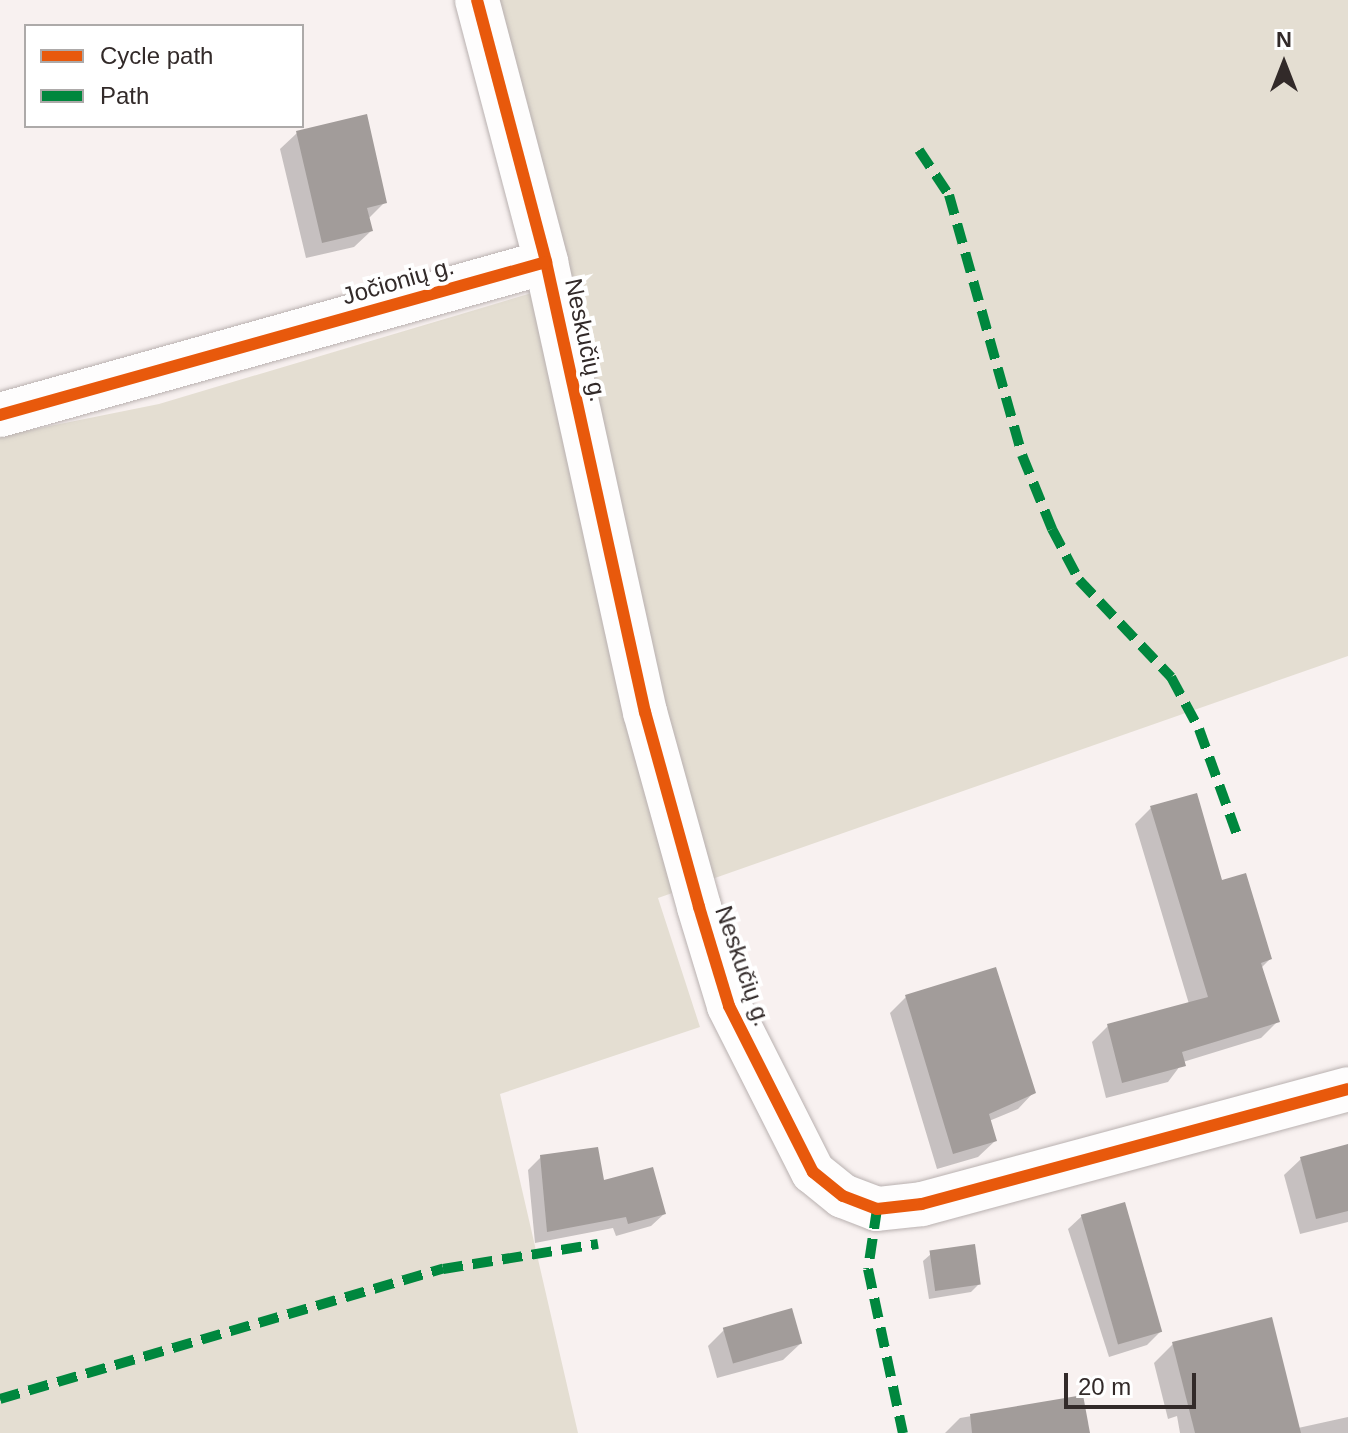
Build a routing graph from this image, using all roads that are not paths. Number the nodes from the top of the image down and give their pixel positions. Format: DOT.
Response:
graph roads {
  1 [pos="477,0"];
  2 [pos="546,262"];
  3 [pos="0,415"];
  4 [pos="1348,1089"];
  1 -- 2 [label="street"];
  2 -- 3 [label="street, Jočionių g."];
  2 -- 4 [label="street, Neskučių g."];
}
